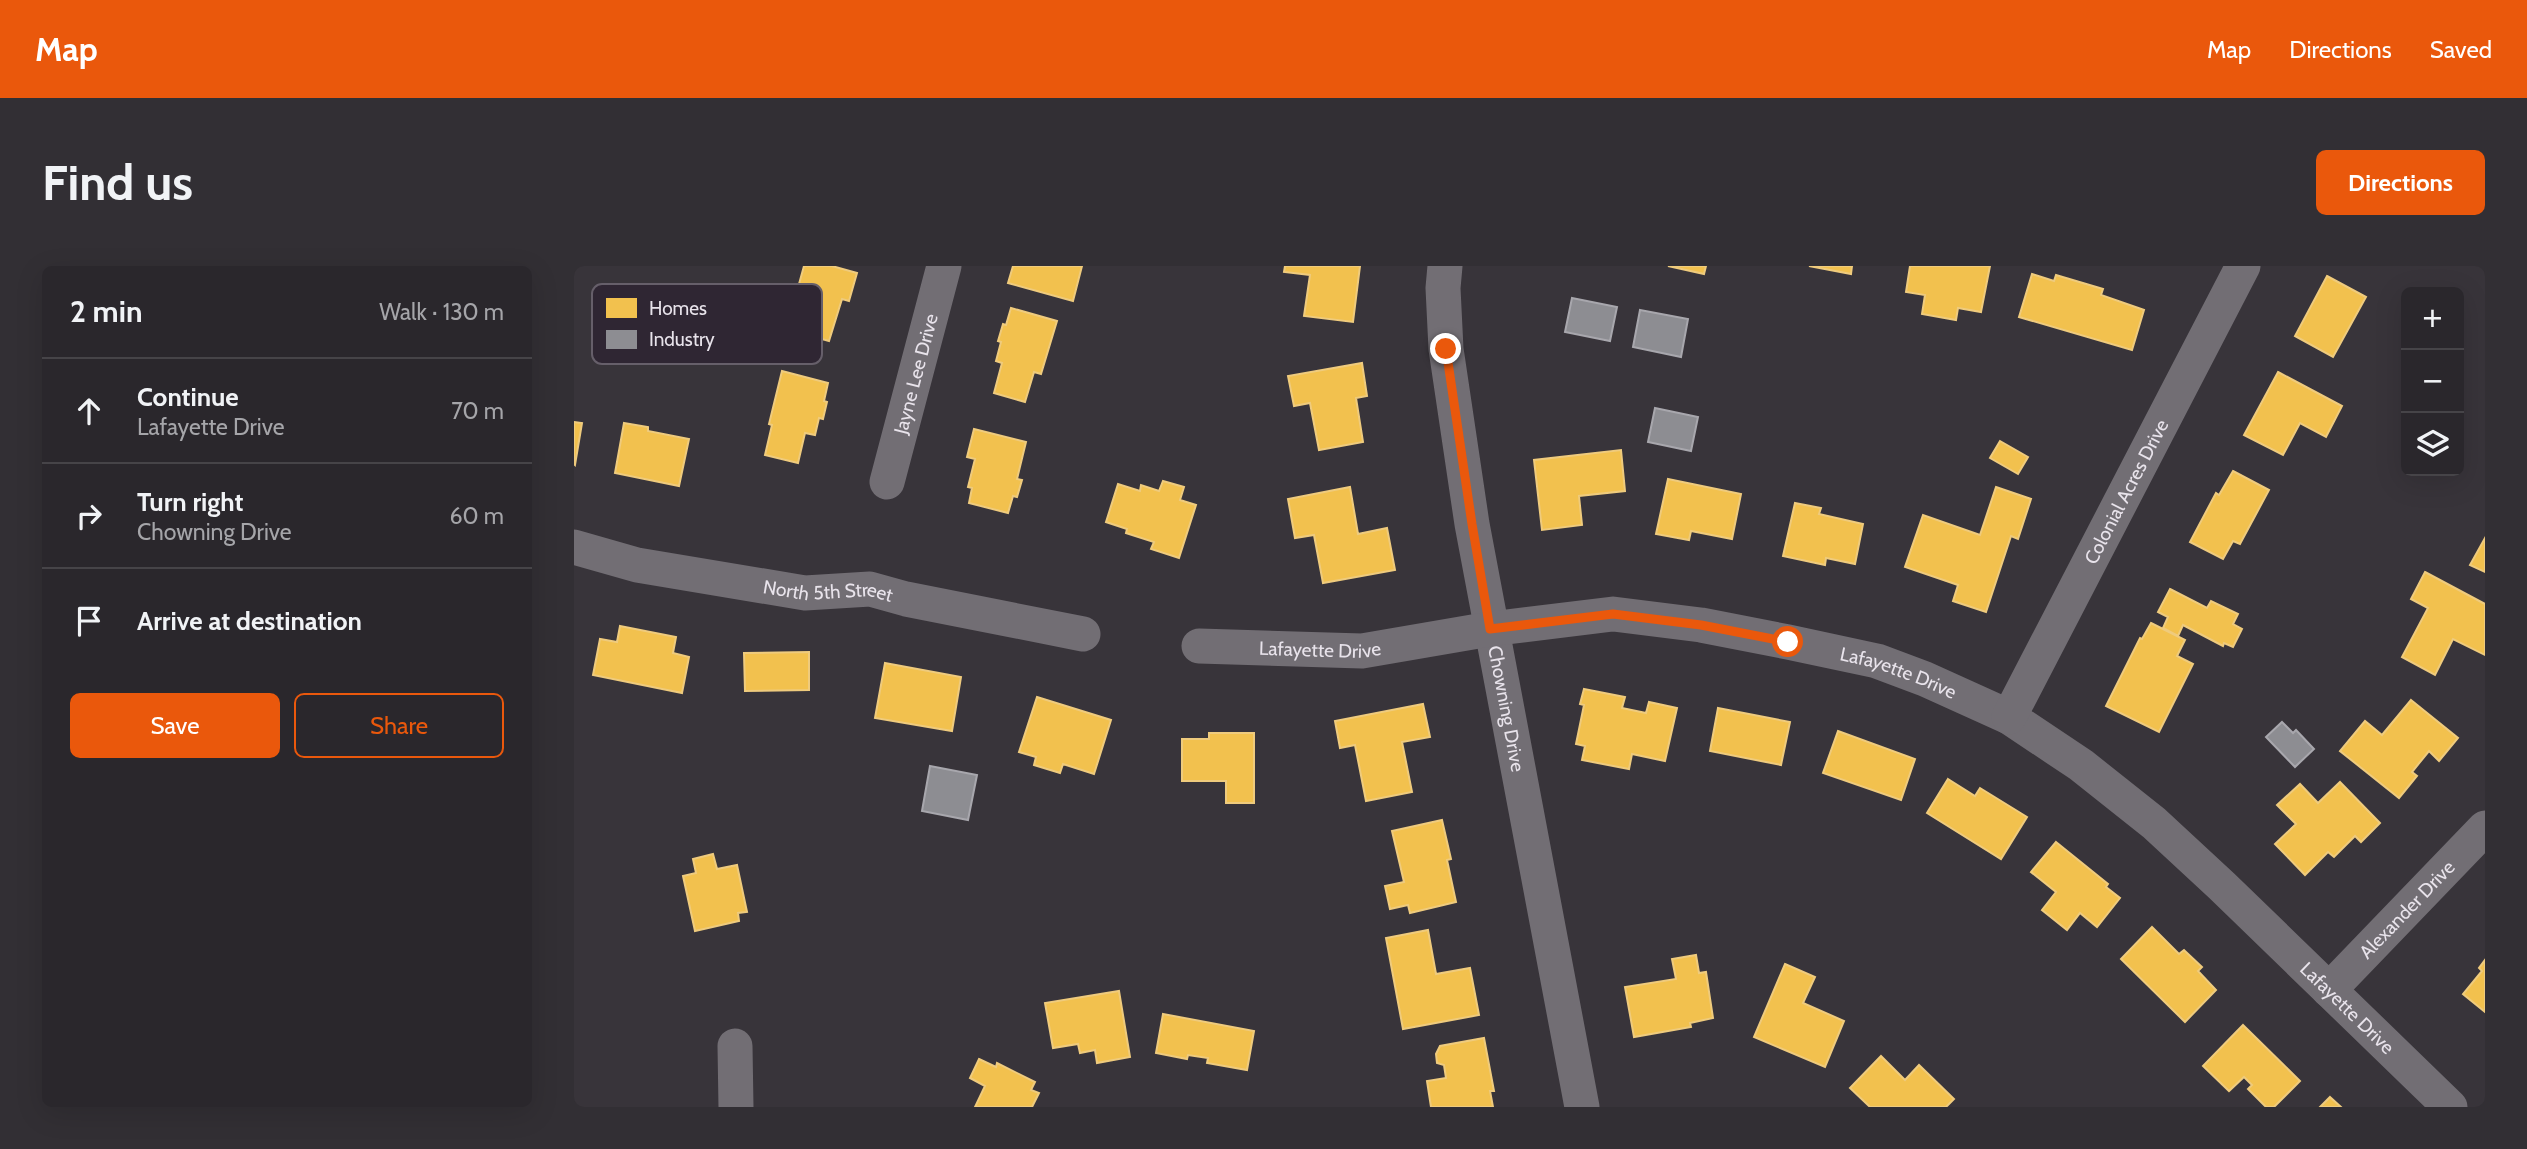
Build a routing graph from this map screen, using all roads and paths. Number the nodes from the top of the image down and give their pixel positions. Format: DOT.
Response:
graph roads {
  1 [pos="944,266"];
  2 [pos="1445,266"];
  3 [pos="2243,266"];
  4 [pos="887,482"];
  5 [pos="574,547"];
  6 [pos="1490,629"];
  7 [pos="1083,634"];
  8 [pos="1199,646"];
  9 [pos="2009,717"];
  10 [pos="2485,828"];
  11 [pos="2329,990"];
  12 [pos="735,1046"];
  13 [pos="736,1107"];
  14 [pos="1582,1107"];
  15 [pos="2449,1107"];
  1 -- 4 [label="street, Jayne Lee Drive"];
  2 -- 6 [label="street, Chowning Drive"];
  3 -- 9 [label="street, Colonial Acres Drive"];
  5 -- 7 [label="street, North 5th Street"];
  6 -- 8 [label="street, Lafayette Drive"];
  6 -- 9 [label="street, Lafayette Drive"];
  6 -- 14 [label="street, Chowning Drive"];
  9 -- 11 [label="street, Lafayette Drive"];
  10 -- 11 [label="street, Alexander Drive"];
  11 -- 15 [label="street, Lafayette Drive"];
  12 -- 13 [label="street"];
}
